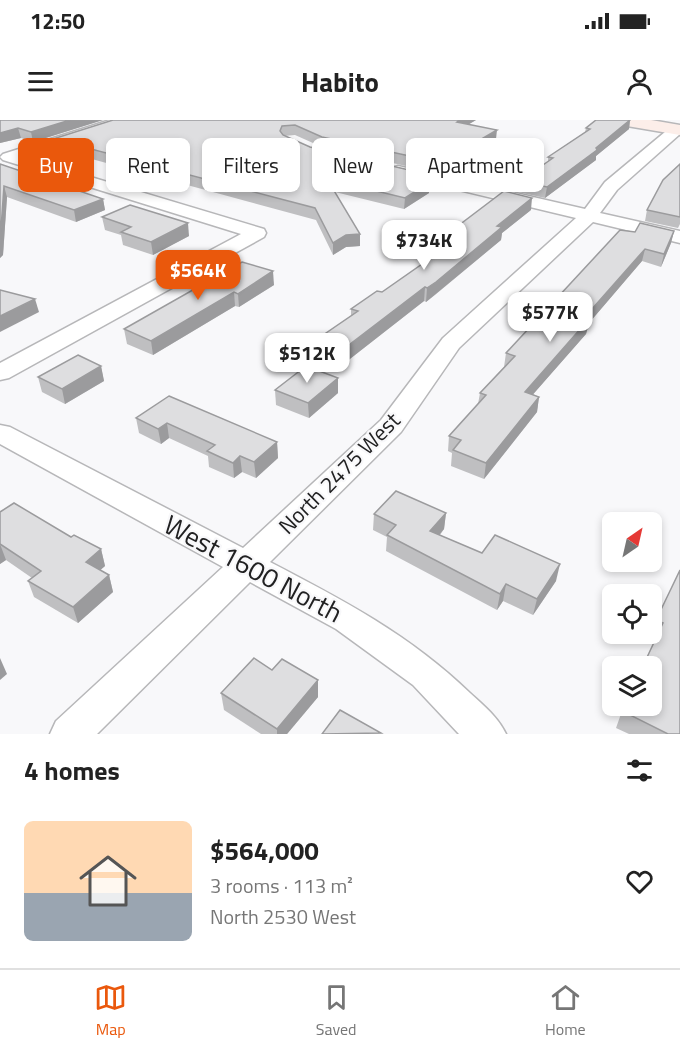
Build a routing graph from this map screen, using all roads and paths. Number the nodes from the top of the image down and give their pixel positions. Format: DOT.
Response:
graph roads {
  1 [pos="123,120"];
  2 [pos="621,120"];
  3 [pos="678,130"];
  4 [pos="4,158"];
  5 [pos="394,170"];
  6 [pos="589,216"];
  7 [pos="680,237"];
  8 [pos="0,373"];
  9 [pos="0,433"];
  10 [pos="246,565"];
  11 [pos="70,734"];
  12 [pos="486,734"];
  1 -- 4 [label="street"];
  2 -- 3 [label="main road"];
  3 -- 6 [label="street, North 2475 West"];
  4 -- 8 [label="street"];
  5 -- 6 [label="street"];
  6 -- 7 [label="street"];
  6 -- 10 [label="street, North 2475 West"];
  9 -- 10 [label="street, West 1600 North"];
  10 -- 11 [label="street, North 2475 West"];
  10 -- 12 [label="street, West 1600 North"];
}
